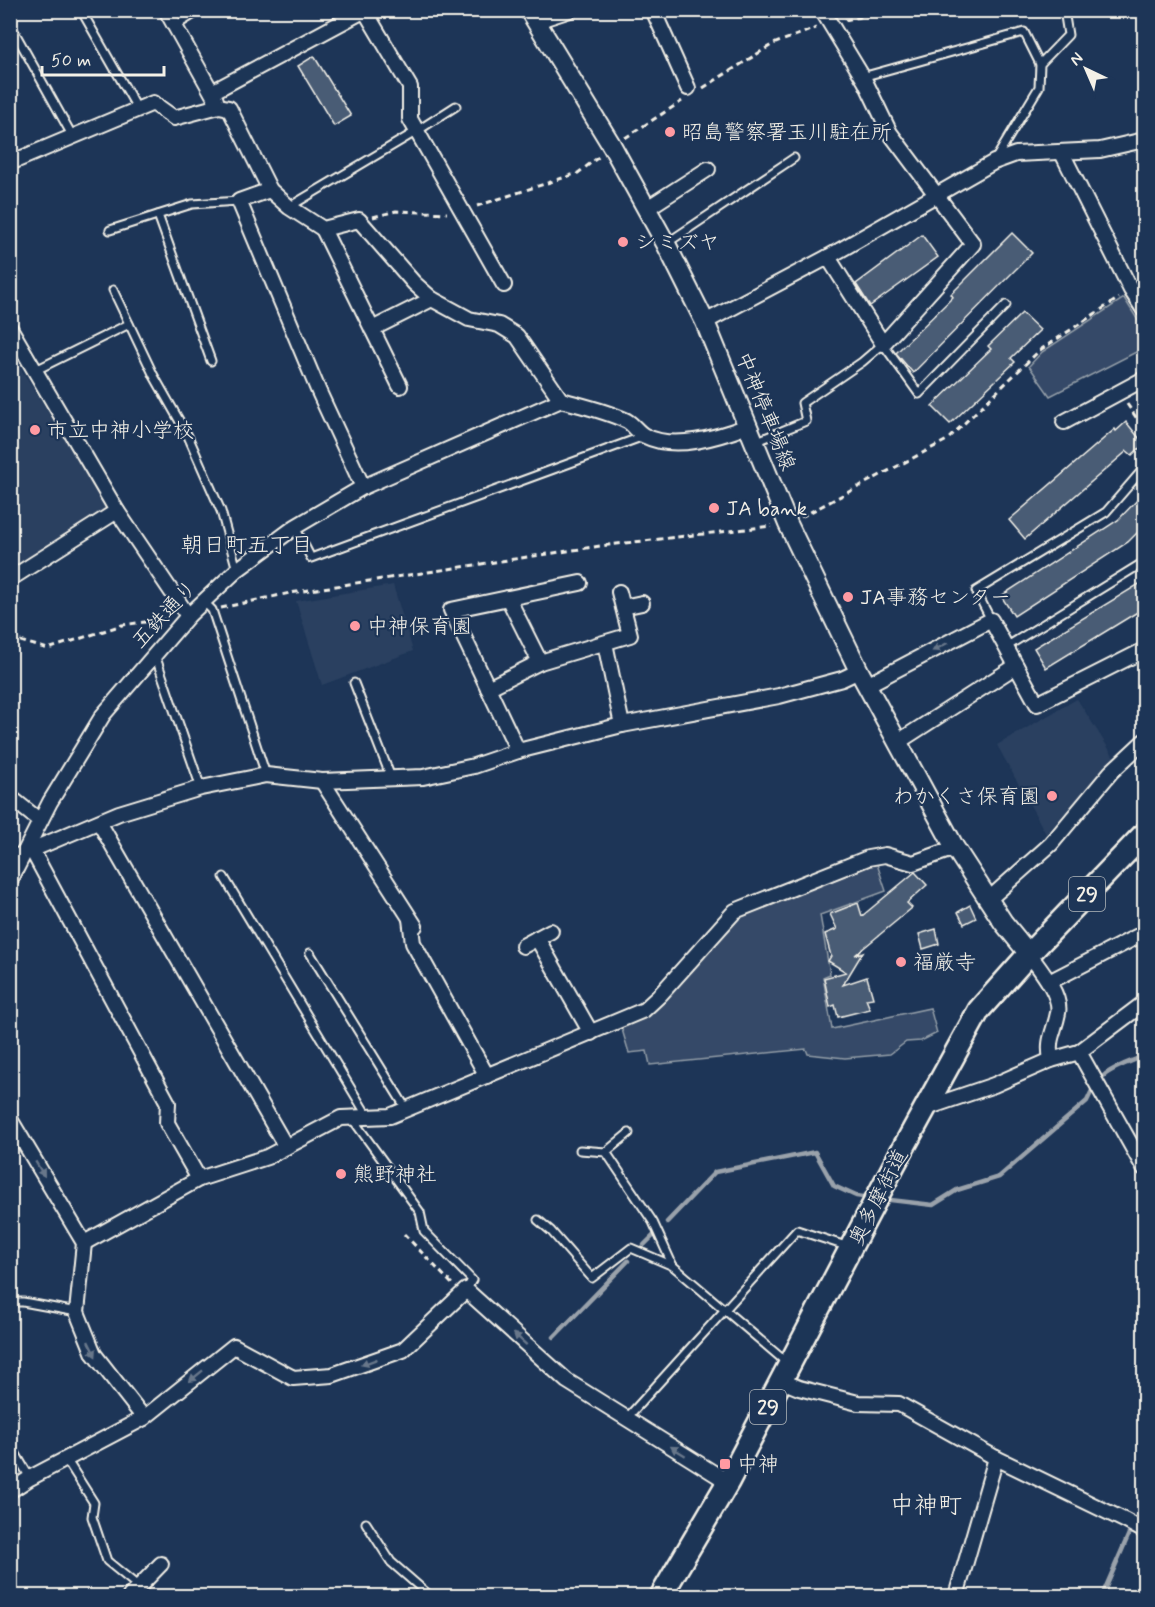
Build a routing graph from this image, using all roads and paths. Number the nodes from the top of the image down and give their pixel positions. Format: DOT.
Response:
graph roads {
  1 [pos="81,10"];
  2 [pos="166,10"];
  3 [pos="201,10"];
  4 [pos="365,10"];
  5 [pos="570,10"];
  6 [pos="653,10"];
  7 [pos="822,10"];
  8 [pos="897,10"];
  9 [pos="1064,10"];
  10 [pos="532,16"];
  11 [pos="828,23"];
  12 [pos="10,24"];
  13 [pos="174,26"];
  14 [pos="1040,64"];
  15 [pos="862,77"];
  16 [pos="703,88"];
  17 [pos="212,92"];
  18 [pos="685,95"];
  19 [pos="219,106"];
  20 [pos="456,106"];
  21 [pos="137,108"];
  22 [pos="417,131"];
  23 [pos="73,137"];
  24 [pos="1144,140"];
  25 [pos="612,146"];
  26 [pos="1062,153"];
  27 [pos="795,158"];
  28 [pos="994,162"];
  29 [pos="10,164"];
  30 [pos="708,169"];
  31 [pos="270,190"];
  32 [pos="936,195"];
  33 [pos="239,201"];
  34 [pos="289,207"];
  35 [pos="646,209"];
  36 [pos="462,211"];
  37 [pos="158,215"];
  38 [pos="359,220"];
  39 [pos="323,229"];
  40 [pos="110,230"];
  41 [pos="666,244"];
  42 [pos="828,257"];
  43 [pos="504,285"];
  44 [pos="113,290"];
  45 [pos="1131,290"];
  46 [pos="432,299"];
  47 [pos="1006,305"];
  48 [pos="1144,310"];
  49 [pos="705,322"];
  50 [pos="129,324"];
  51 [pos="10,328"];
  52 [pos="372,329"];
  53 [pos="884,344"];
  54 [pos="211,361"];
  55 [pos="36,370"];
  56 [pos="1144,379"];
  57 [pos="400,386"];
  58 [pos="1119,393"];
  59 [pos="561,400"];
  60 [pos="1065,422"];
  61 [pos="1144,429"];
  62 [pos="751,434"];
  63 [pos="644,436"];
  64 [pos="1144,468"];
  65 [pos="363,487"];
  66 [pos="117,511"];
  67 [pos="788,524"];
  68 [pos="295,527"];
  69 [pos="1144,562"];
  70 [pos="237,570"];
  71 [pos="10,579"];
  72 [pos="580,583"];
  73 [pos="619,592"];
  74 [pos="508,598"];
  75 [pos="642,603"];
  76 [pos="208,606"];
  77 [pos="623,608"];
  78 [pos="188,616"];
  79 [pos="991,620"];
  80 [pos="10,638"];
  81 [pos="605,643"];
  82 [pos="1006,647"];
  83 [pos="1144,650"];
  84 [pos="154,652"];
  85 [pos="540,662"];
  86 [pos="1016,666"];
  87 [pos="863,678"];
  88 [pos="354,683"];
  89 [pos="488,688"];
  90 [pos="622,725"];
  91 [pos="1144,741"];
  92 [pos="898,742"];
  93 [pos="518,751"];
  94 [pos="266,776"];
  95 [pos="392,780"];
  96 [pos="322,781"];
  97 [pos="201,788"];
  98 [pos="10,796"];
  99 [pos="40,821"];
  100 [pos="99,822"];
  101 [pos="1144,834"];
  102 [pos="955,848"];
  103 [pos="28,852"];
  104 [pos="10,859"];
  105 [pos="224,877"];
  106 [pos="10,881"];
  107 [pos="988,900"];
  108 [pos="551,931"];
  109 [pos="1144,933"];
  110 [pos="537,938"];
  111 [pos="523,946"];
  112 [pos="310,953"];
  113 [pos="1029,954"];
  114 [pos="1049,982"];
  115 [pos="1144,1003"];
  116 [pos="591,1033"];
  117 [pos="1079,1052"];
  118 [pos="1051,1060"];
  119 [pos="487,1076"];
  120 [pos="926,1108"];
  121 [pos="407,1110"];
  122 [pos="351,1117"];
  123 [pos="368,1117"];
  124 [pos="10,1119"];
  125 [pos="629,1133"];
  126 [pos="286,1147"];
  127 [pos="580,1150"];
  128 [pos="606,1152"];
  129 [pos="1144,1168"];
  130 [pos="199,1179"];
  131 [pos="538,1220"];
  132 [pos="404,1234"];
  133 [pos="84,1243"];
  134 [pos="852,1248"];
  135 [pos="673,1266"];
  136 [pos="464,1292"];
  137 [pos="10,1302"];
  138 [pos="725,1310"];
  139 [pos="77,1312"];
  140 [pos="786,1373"];
  141 [pos="144,1418"];
  142 [pos="626,1419"];
  143 [pos="10,1444"];
  144 [pos="996,1458"];
  145 [pos="66,1459"];
  146 [pos="30,1478"];
  147 [pos="728,1482"];
  148 [pos="10,1491"];
  149 [pos="366,1523"];
  150 [pos="1142,1530"];
  151 [pos="161,1564"];
  152 [pos="135,1592"];
  153 [pos="430,1596"];
  154 [pos="662,1596"];
  155 [pos="956,1596"];
  1 -- 21 [label="lane"];
  2 -- 13 [label="street"];
  3 -- 13 [label="lane"];
  4 -- 17 [label="street"];
  4 -- 22 [label="street"];
  5 -- 10 [label="street"];
  6 -- 18 [label="street"];
  7 -- 11 [label="street"];
  8 -- 11 [label="path"];
  9 -- 14 [label="lane"];
  10 -- 25 [label="main road, 中神停車場線"];
  11 -- 15 [label="street"];
  11 -- 16 [label="path"];
  12 -- 23 [label="lane"];
  13 -- 17 [label="street"];
  14 -- 15 [label="lane"];
  14 -- 28 [label="lane"];
  15 -- 32 [label="street"];
  17 -- 19 [label="street"];
  18 -- 25 [label="path"];
  19 -- 21 [label="street"];
  19 -- 31 [label="street"];
  20 -- 22 [label="lane"];
  21 -- 23 [label="street"];
  22 -- 34 [label="lane"];
  22 -- 36 [label="street"];
  23 -- 29 [label="street"];
  24 -- 26 [label="street"];
  25 -- 35 [label="main road, 中神停車場線"];
  25 -- 36 [label="path"];
  26 -- 28 [label="street"];
  26 -- 45 [label="street"];
  27 -- 41 [label="lane"];
  28 -- 32 [label="street"];
  30 -- 35 [label="street"];
  31 -- 33 [label="street"];
  31 -- 34 [label="street"];
  32 -- 42 [label="street"];
  32 -- 53 [label="street"];
  33 -- 37 [label="lane"];
  33 -- 65 [label="street"];
  34 -- 39 [label="street"];
  35 -- 41 [label="main road, 中神停車場線"];
  36 -- 38 [label="path"];
  36 -- 43 [label="street"];
  37 -- 40 [label="lane"];
  37 -- 54 [label="lane"];
  38 -- 39 [label="street"];
  38 -- 46 [label="street"];
  39 -- 52 [label="street"];
  41 -- 49 [label="main road, 中神停車場線"];
  42 -- 49 [label="street"];
  42 -- 53 [label="street"];
  44 -- 50 [label="lane"];
  45 -- 48 [label="street"];
  45 -- 67 [label="path"];
  46 -- 52 [label="street"];
  46 -- 59 [label="street"];
  47 -- 53 [label="lane"];
  49 -- 62 [label="main road, 中神停車場線"];
  50 -- 55 [label="lane"];
  50 -- 70 [label="lane"];
  51 -- 55 [label="street"];
  52 -- 57 [label="street"];
  53 -- 62 [label="lane"];
  55 -- 66 [label="street"];
  56 -- 58 [label="street"];
  58 -- 60 [label="street"];
  58 -- 61 [label="path"];
  59 -- 63 [label="street"];
  59 -- 65 [label="street, 五鉄通り"];
  62 -- 63 [label="street"];
  62 -- 67 [label="main road, 中神停車場線"];
  63 -- 68 [label="lane"];
  64 -- 79 [label="lane"];
  65 -- 68 [label="street, 五鉄通り"];
  66 -- 71 [label="street"];
  66 -- 78 [label="street"];
  67 -- 76 [label="path"];
  67 -- 87 [label="main road, 中神停車場線"];
  68 -- 70 [label="street, 五鉄通り"];
  69 -- 82 [label="lane"];
  70 -- 76 [label="street, 五鉄通り"];
  72 -- 74 [label="street"];
  73 -- 77 [label="street"];
  74 -- 85 [label="street"];
  74 -- 89 [label="street"];
  75 -- 77 [label="street"];
  76 -- 78 [label="street, 五鉄通り"];
  76 -- 94 [label="lane"];
  77 -- 81 [label="street"];
  78 -- 80 [label="path"];
  78 -- 84 [label="street, 五鉄通り"];
  79 -- 82 [label="street"];
  79 -- 87 [label="street, one-way"];
  81 -- 85 [label="street"];
  81 -- 90 [label="street"];
  82 -- 86 [label="street"];
  83 -- 86 [label="street"];
  84 -- 97 [label="lane"];
  84 -- 99 [label="street, 五鉄通り"];
  85 -- 89 [label="street"];
  86 -- 92 [label="street"];
  87 -- 90 [label="street"];
  87 -- 92 [label="main road, 中神停車場線"];
  88 -- 95 [label="lane"];
  89 -- 93 [label="street"];
  90 -- 93 [label="street"];
  91 -- 107 [label="street"];
  92 -- 102 [label="main road, 中神停車場線"];
  93 -- 95 [label="street"];
  94 -- 96 [label="street"];
  94 -- 97 [label="street"];
  95 -- 96 [label="street"];
  96 -- 119 [label="street"];
  97 -- 100 [label="street"];
  98 -- 99 [label="street"];
  99 -- 103 [label="street, 五鉄通り"];
  100 -- 103 [label="street"];
  100 -- 126 [label="street"];
  101 -- 113 [label="main road, 奥多摩街道 / 29"];
  102 -- 107 [label="main road, 中神停車場線"];
  102 -- 116 [label="street"];
  103 -- 104 [label="street"];
  103 -- 106 [label="street, 五鉄通り"];
  103 -- 130 [label="street"];
  105 -- 123 [label="lane"];
  107 -- 113 [label="main road, 中神停車場線"];
  108 -- 110 [label="street"];
  109 -- 114 [label="street"];
  110 -- 111 [label="street"];
  110 -- 116 [label="street"];
  112 -- 121 [label="lane"];
  113 -- 114 [label="street"];
  113 -- 120 [label="main road, 奥多摩街道 / 29"];
  114 -- 118 [label="street"];
  115 -- 117 [label="street"];
  116 -- 119 [label="street"];
  117 -- 118 [label="street"];
  117 -- 129 [label="street"];
  118 -- 120 [label="street"];
  119 -- 121 [label="street"];
  120 -- 134 [label="main road, 奥多摩街道 / 29"];
  121 -- 123 [label="street"];
  122 -- 123 [label="street"];
  122 -- 126 [label="street"];
  122 -- 136 [label="lane"];
  124 -- 133 [label="street, one-way"];
  125 -- 128 [label="lane"];
  126 -- 130 [label="street"];
  127 -- 128 [label="lane"];
  128 -- 135 [label="lane"];
  130 -- 133 [label="street"];
  131 -- 135 [label="lane"];
  132 -- 136 [label="path"];
  133 -- 139 [label="street"];
  134 -- 138 [label="lane"];
  134 -- 140 [label="main road, 奥多摩街道 / 29"];
  135 -- 138 [label="lane"];
  136 -- 141 [label="street, one-way"];
  142 -- 136 [label="street, one-way"];
  137 -- 139 [label="lane"];
  138 -- 140 [label="lane"];
  138 -- 142 [label="lane"];
  139 -- 141 [label="street, one-way"];
  140 -- 144 [label="street"];
  140 -- 147 [label="main road, 奥多摩街道 / 29"];
  141 -- 145 [label="street"];
  147 -- 142 [label="street, one-way"];
  143 -- 146 [label="lane"];
  144 -- 150 [label="street"];
  144 -- 155 [label="street"];
  145 -- 146 [label="street"];
  145 -- 152 [label="lane"];
  146 -- 148 [label="street"];
  147 -- 154 [label="main road, 奥多摩街道 / 29"];
  149 -- 153 [label="lane"];
  151 -- 152 [label="street"];
}
